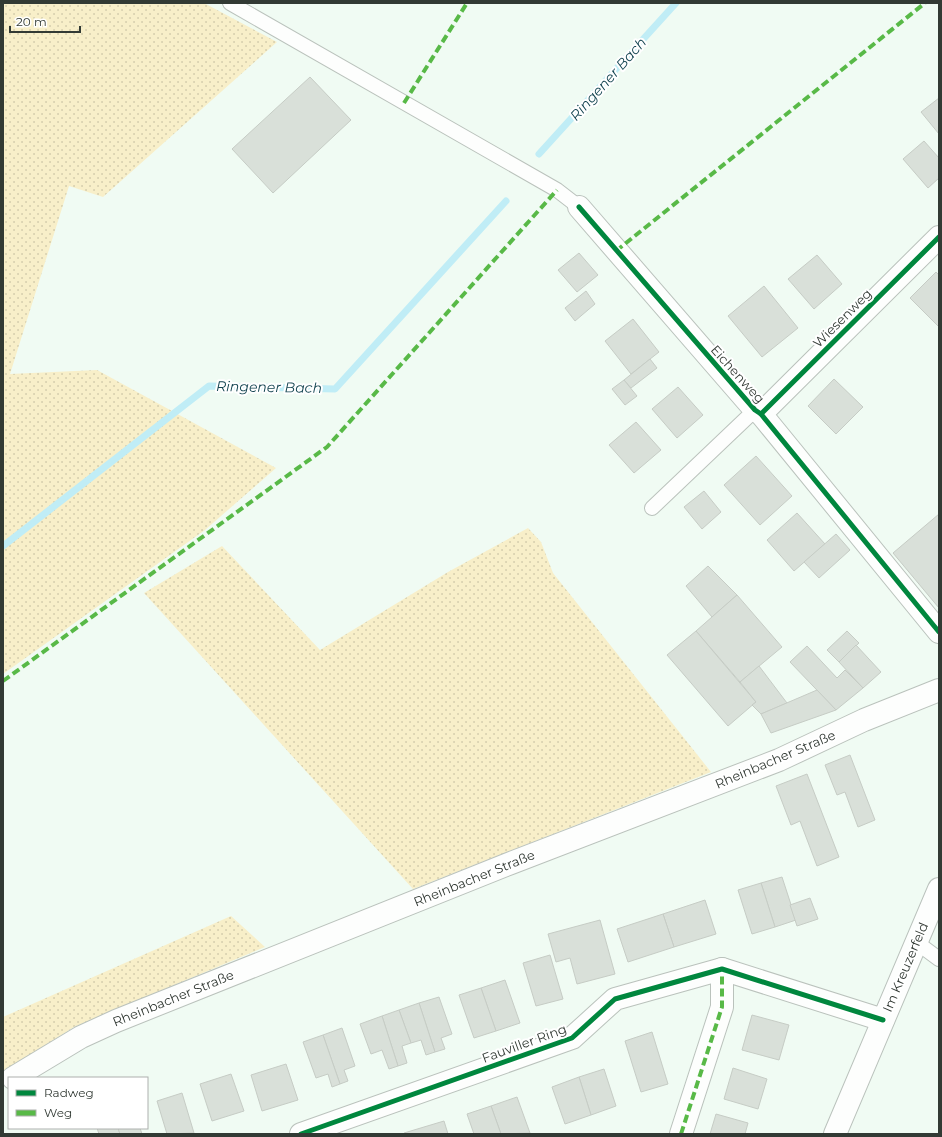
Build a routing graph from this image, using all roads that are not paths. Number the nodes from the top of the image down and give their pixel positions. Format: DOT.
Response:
graph roads {
  1 [pos="230,3"];
  2 [pos="579,207"];
  3 [pos="939,237"];
  4 [pos="758,412"];
  5 [pos="652,508"];
  6 [pos="939,632"];
  7 [pos="939,690"];
  8 [pos="939,889"];
  9 [pos="916,942"];
  10 [pos="939,960"];
  11 [pos="722,969"];
  12 [pos="883,1020"];
  13 [pos="16,1077"];
  14 [pos="301,1134"];
  15 [pos="681,1134"];
  16 [pos="835,1134"];
  1 -- 2 [label="lane"];
  2 -- 4 [label="street, Eichenweg"];
  3 -- 4 [label="street, Wiesenweg"];
  4 -- 5 [label="lane"];
  4 -- 6 [label="street, Eichenweg"];
  7 -- 13 [label="street, Rheinbacher Straße"];
  8 -- 9 [label="street, Im Kreuzerfeld"];
  9 -- 10 [label="lane"];
  9 -- 12 [label="street, Im Kreuzerfeld"];
  11 -- 12 [label="street"];
  11 -- 14 [label="street, Fauviller Ring"];
  11 -- 15 [label="street"];
  12 -- 16 [label="street, Im Kreuzerfeld"];
}
